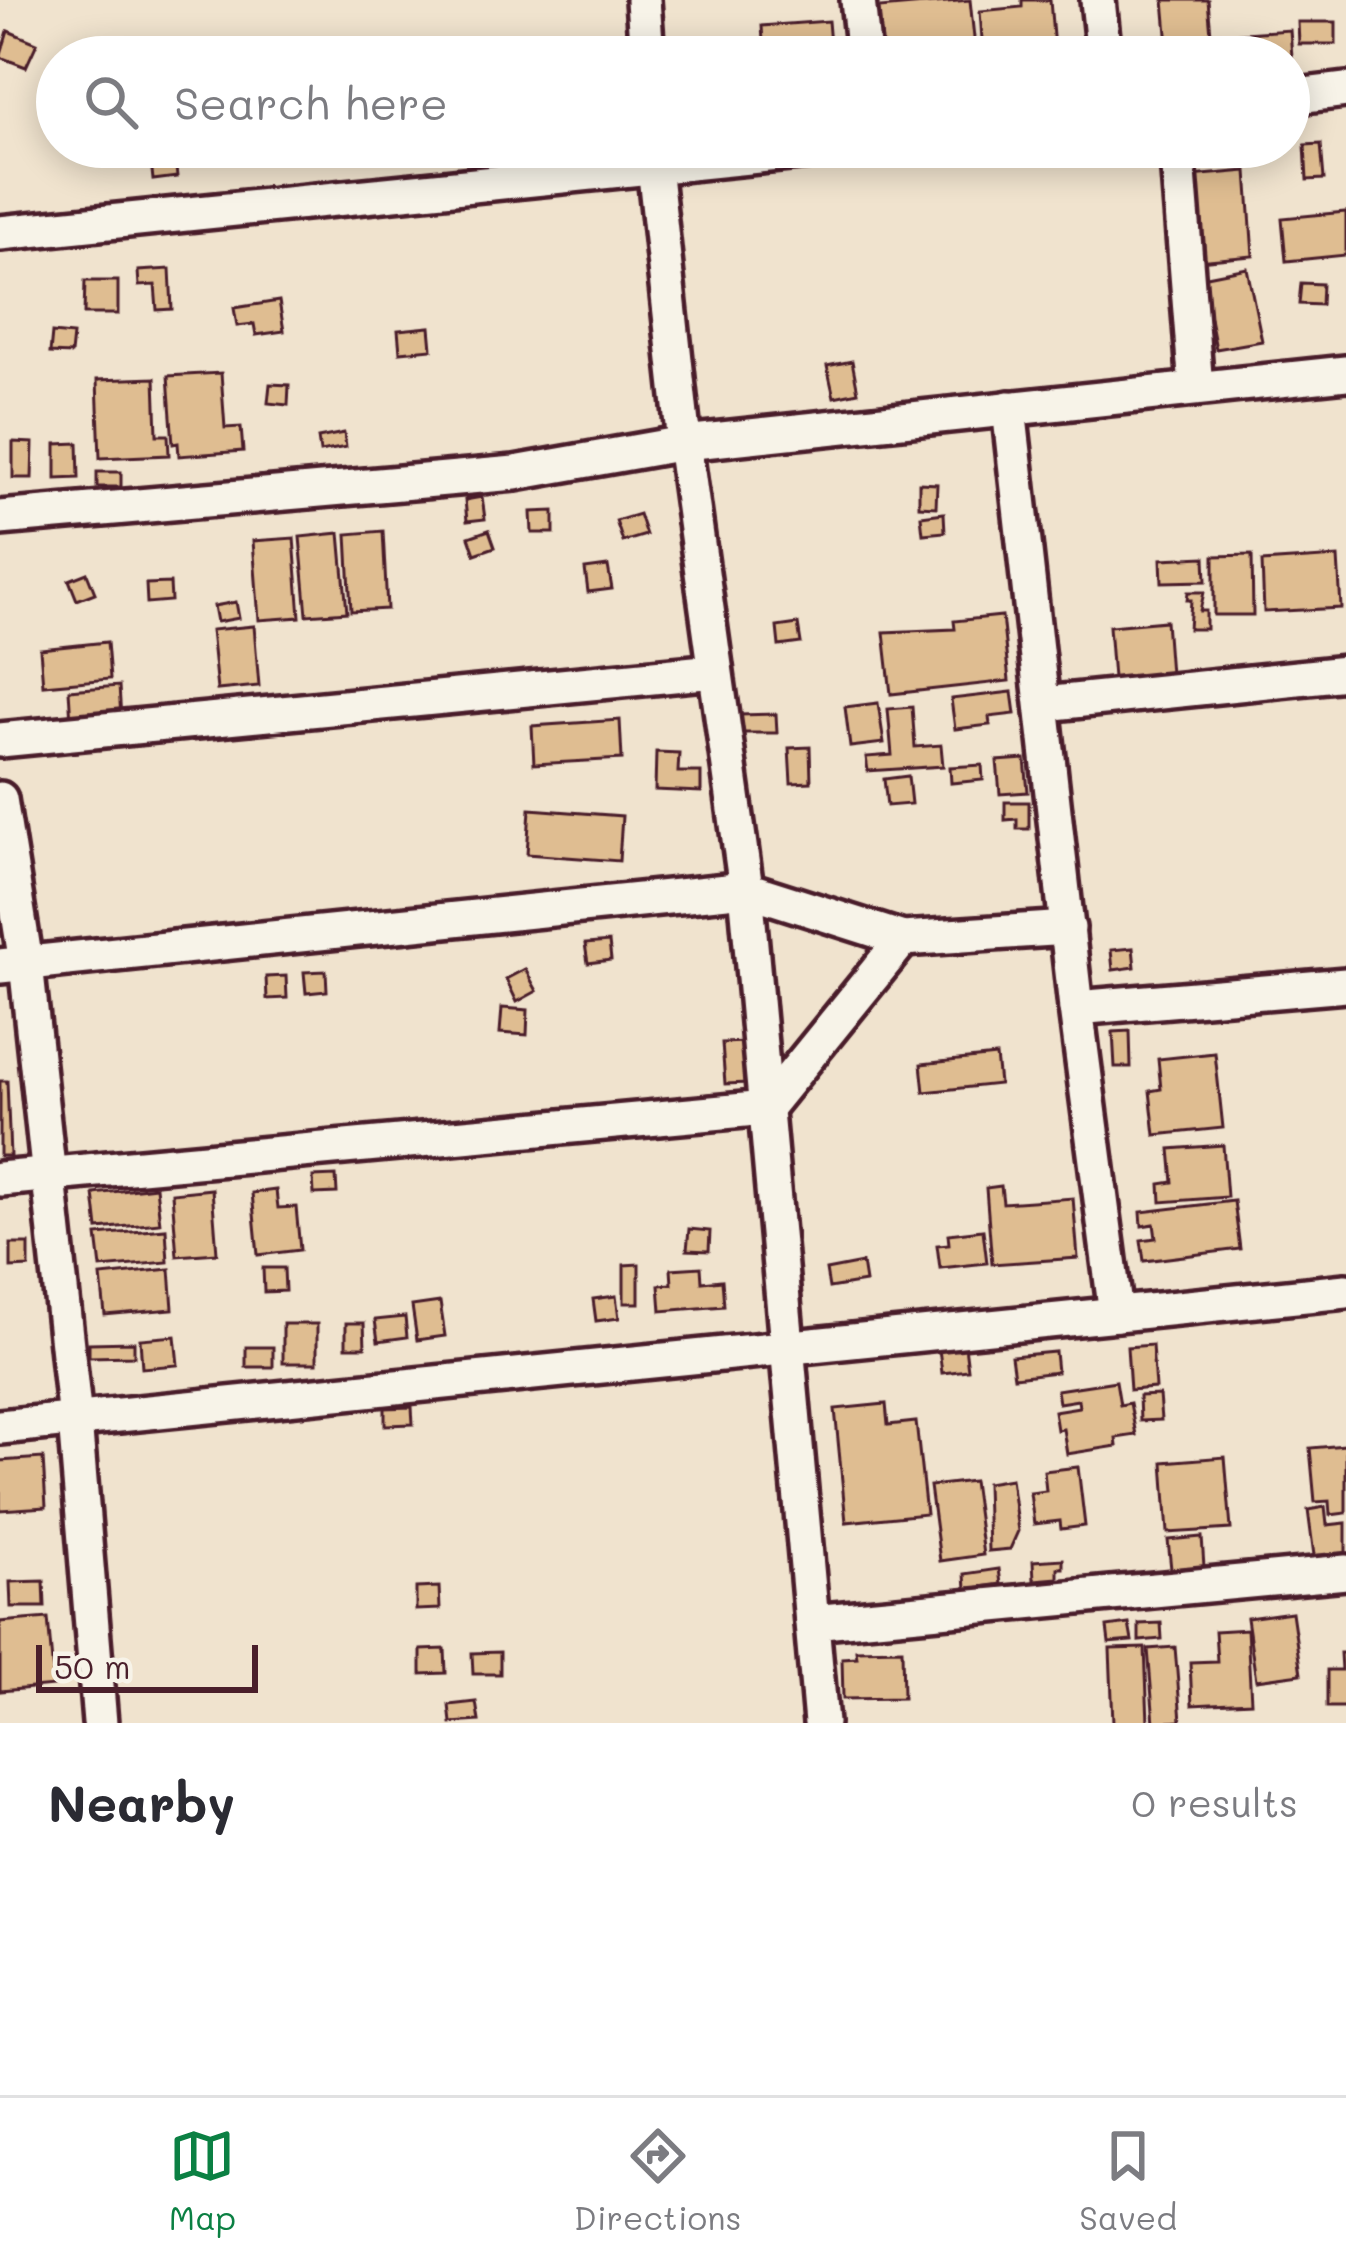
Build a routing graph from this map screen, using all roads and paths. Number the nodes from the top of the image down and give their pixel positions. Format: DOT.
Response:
graph roads {
  1 [pos="644,0"];
  2 [pos="858,0"];
  3 [pos="1098,0"];
  4 [pos="646,36"];
  5 [pos="862,36"];
  6 [pos="1102,36"];
  7 [pos="1346,90"];
  8 [pos="1310,94"];
  9 [pos="565,168"];
  10 [pos="653,168"];
  11 [pos="1179,168"];
  12 [pos="0,233"];
  13 [pos="1346,373"];
  14 [pos="1196,388"];
  15 [pos="1009,408"];
  16 [pos="683,442"];
  17 [pos="0,518"];
  18 [pos="715,671"];
  19 [pos="1346,673"];
  20 [pos="1044,704"];
  21 [pos="0,740"];
  22 [pos="0,799"];
  23 [pos="746,889"];
  24 [pos="1068,928"];
  25 [pos="903,939"];
  26 [pos="13,965"];
  27 [pos="1346,985"];
  28 [pos="1076,1008"];
  29 [pos="766,1108"];
  30 [pos="49,1174"];
  31 [pos="0,1179"];
  32 [pos="1346,1291"];
  33 [pos="1116,1314"];
  34 [pos="788,1347"];
  35 [pos="75,1420"];
  36 [pos="0,1427"];
  37 [pos="1346,1572"];
  38 [pos="812,1622"];
  39 [pos="100,1723"];
  40 [pos="821,1723"];
  1 -- 4 [label="street"];
  2 -- 5 [label="street"];
  3 -- 6 [label="street"];
  7 -- 8 [label="street"];
  9 -- 12 [label="street"];
  10 -- 16 [label="street"];
  11 -- 14 [label="street"];
  13 -- 14 [label="street"];
  14 -- 15 [label="street"];
  15 -- 16 [label="street"];
  15 -- 20 [label="street"];
  16 -- 17 [label="street"];
  16 -- 18 [label="street"];
  18 -- 21 [label="street"];
  18 -- 23 [label="street"];
  19 -- 20 [label="street"];
  20 -- 24 [label="street"];
  22 -- 26 [label="street"];
  23 -- 25 [label="street"];
  23 -- 26 [label="street"];
  23 -- 29 [label="street"];
  24 -- 25 [label="street"];
  24 -- 28 [label="street"];
  25 -- 29 [label="street"];
  26 -- 30 [label="street"];
  27 -- 28 [label="street"];
  28 -- 33 [label="street"];
  29 -- 30 [label="street"];
  29 -- 34 [label="street"];
  30 -- 31 [label="street"];
  30 -- 35 [label="street"];
  32 -- 33 [label="street"];
  33 -- 34 [label="street"];
  34 -- 35 [label="street"];
  34 -- 38 [label="street"];
  35 -- 36 [label="street"];
  35 -- 39 [label="street"];
  37 -- 38 [label="street"];
  38 -- 40 [label="street"];
}
